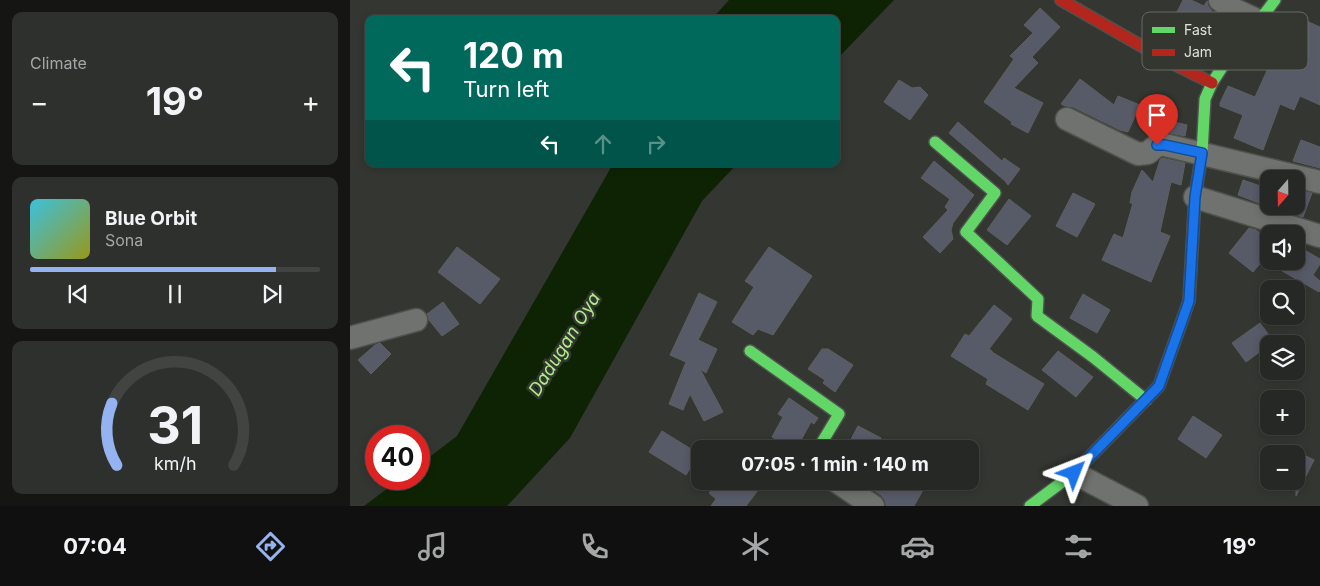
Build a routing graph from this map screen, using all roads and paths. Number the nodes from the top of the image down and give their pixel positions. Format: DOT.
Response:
graph roads {
  1 [pos="1061,0"];
  2 [pos="1220,0"];
  3 [pos="1275,0"];
  4 [pos="1240,12"];
  5 [pos="1266,12"];
  6 [pos="1142,46"];
  7 [pos="1186,70"];
  8 [pos="1220,70"];
  9 [pos="1212,83"];
  10 [pos="1067,119"];
  11 [pos="935,142"];
  12 [pos="1202,153"];
  13 [pos="1320,182"];
  14 [pos="1195,197"];
  15 [pos="1320,236"];
  16 [pos="416,320"];
  17 [pos="350,338"];
  18 [pos="750,351"];
  19 [pos="1146,400"];
  20 [pos="823,440"];
  21 [pos="1074,473"];
  22 [pos="849,490"];
  23 [pos="873,506"];
  24 [pos="1030,506"];
  25 [pos="1137,506"];
  1 -- 6 [label="street"];
  2 -- 4 [label="street"];
  3 -- 5 [label="street"];
  7 -- 9 [label="street"];
  8 -- 9 [label="street"];
  9 -- 12 [label="street"];
  10 -- 12 [label="street"];
  11 -- 19 [label="street"];
  12 -- 13 [label="street"];
  12 -- 14 [label="street"];
  14 -- 15 [label="street"];
  14 -- 19 [label="street"];
  16 -- 17 [label="street"];
  18 -- 20 [label="street"];
  19 -- 21 [label="street"];
  21 -- 24 [label="street"];
  21 -- 25 [label="street"];
  22 -- 23 [label="street"];
}
